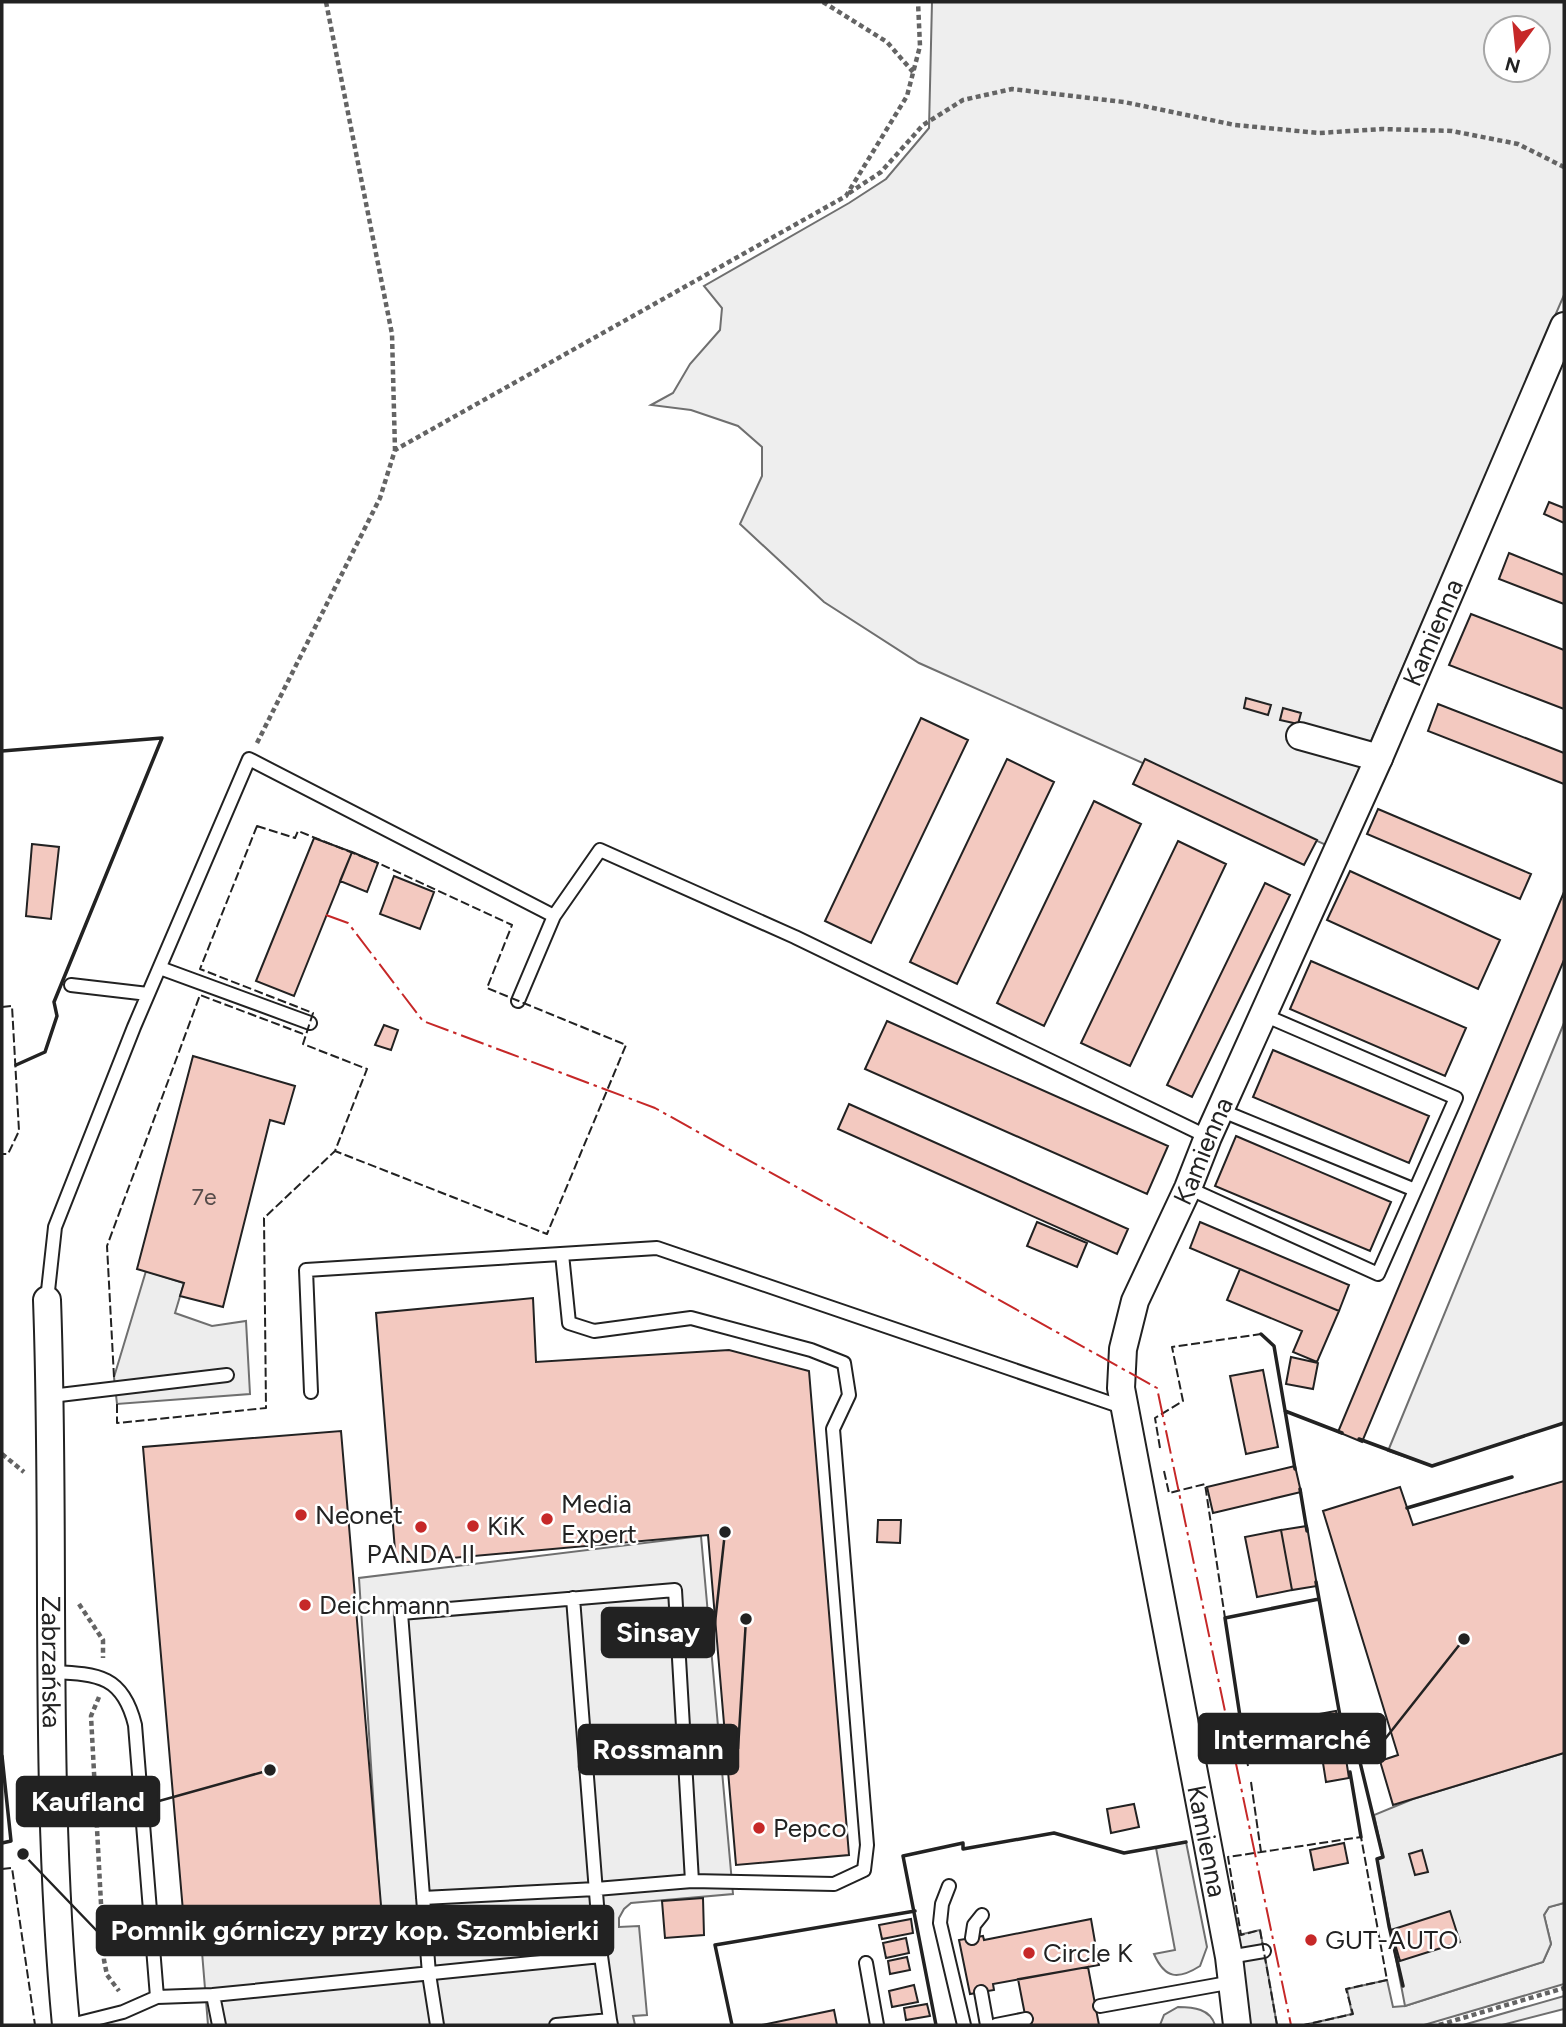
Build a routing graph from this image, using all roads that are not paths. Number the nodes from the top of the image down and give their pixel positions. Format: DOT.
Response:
graph roads {
  1 [pos="1564,326"];
  2 [pos="1300,736"];
  3 [pos="1379,758"];
  4 [pos="554,916"];
  5 [pos="160,968"];
  6 [pos="71,985"];
  7 [pos="148,994"];
  8 [pos="518,1001"];
  9 [pos="1264,1015"];
  10 [pos="310,1023"];
  11 [pos="1220,1110"];
  12 [pos="1208,1137"];
  13 [pos="1188,1188"];
  14 [pos="1415,1190"];
  15 [pos="562,1254"];
  16 [pos="47,1300"];
  17 [pos="227,1375"];
  18 [pos="311,1392"];
  19 [pos="51,1396"];
  20 [pos="1125,1408"];
  21 [pos="573,1598"];
  22 [pos="53,1672"];
  23 [pos="692,1881"];
  24 [pos="949,1886"];
  25 [pos="596,1889"];
  26 [pos="423,1898"];
  27 [pos="982,1915"];
  28 [pos="972,1938"];
  29 [pos="1264,1951"];
  30 [pos="601,1956"];
  31 [pos="866,1963"];
  32 [pos="1231,1969"];
  33 [pos="429,1974"];
  34 [pos="981,1992"];
  35 [pos="213,1995"];
  36 [pos="157,1997"];
  37 [pos="1100,2006"];
  38 [pos="1026,2019"];
  39 [pos="610,2023"];
  40 [pos="69,2025"];
  41 [pos="219,2025"];
  42 [pos="436,2025"];
  43 [pos="556,2025"];
  44 [pos="877,2025"];
  45 [pos="964,2025"];
  46 [pos="987,2025"];
  47 [pos="996,2025"];
  48 [pos="1237,2025"];
  1 -- 3 [label="street, Kamienna"];
  2 -- 3 [label="street"];
  3 -- 9 [label="street, Kamienna"];
  4 -- 5 [label="lane"];
  4 -- 8 [label="lane"];
  4 -- 12 [label="lane"];
  5 -- 7 [label="lane"];
  5 -- 10 [label="lane"];
  6 -- 7 [label="lane"];
  7 -- 16 [label="lane"];
  9 -- 11 [label="street, Kamienna"];
  9 -- 14 [label="lane"];
  11 -- 12 [label="street, Kamienna"];
  11 -- 14 [label="lane"];
  12 -- 13 [label="street, Kamienna"];
  13 -- 14 [label="lane"];
  13 -- 20 [label="street, Kamienna"];
  15 -- 18 [label="lane"];
  15 -- 20 [label="lane"];
  15 -- 23 [label="lane"];
  16 -- 19 [label="street, Zabrzańska"];
  17 -- 19 [label="lane"];
  19 -- 22 [label="street, Zabrzańska"];
  20 -- 32 [label="street, Kamienna"];
  21 -- 23 [label="lane"];
  21 -- 25 [label="lane"];
  21 -- 26 [label="lane"];
  22 -- 36 [label="lane"];
  22 -- 40 [label="street, Zabrzańska"];
  23 -- 25 [label="lane"];
  24 -- 45 [label="lane"];
  25 -- 26 [label="lane"];
  25 -- 30 [label="lane"];
  26 -- 33 [label="lane"];
  27 -- 28 [label="lane"];
  29 -- 32 [label="lane"];
  30 -- 33 [label="lane"];
  30 -- 39 [label="lane"];
  31 -- 44 [label="lane"];
  32 -- 37 [label="lane"];
  32 -- 48 [label="street, Kamienna"];
  33 -- 35 [label="lane"];
  33 -- 42 [label="lane"];
  34 -- 46 [label="lane"];
  35 -- 36 [label="lane"];
  35 -- 41 [label="lane"];
  36 -- 40 [label="lane"];
  38 -- 47 [label="lane"];
  39 -- 43 [label="lane"];
}
